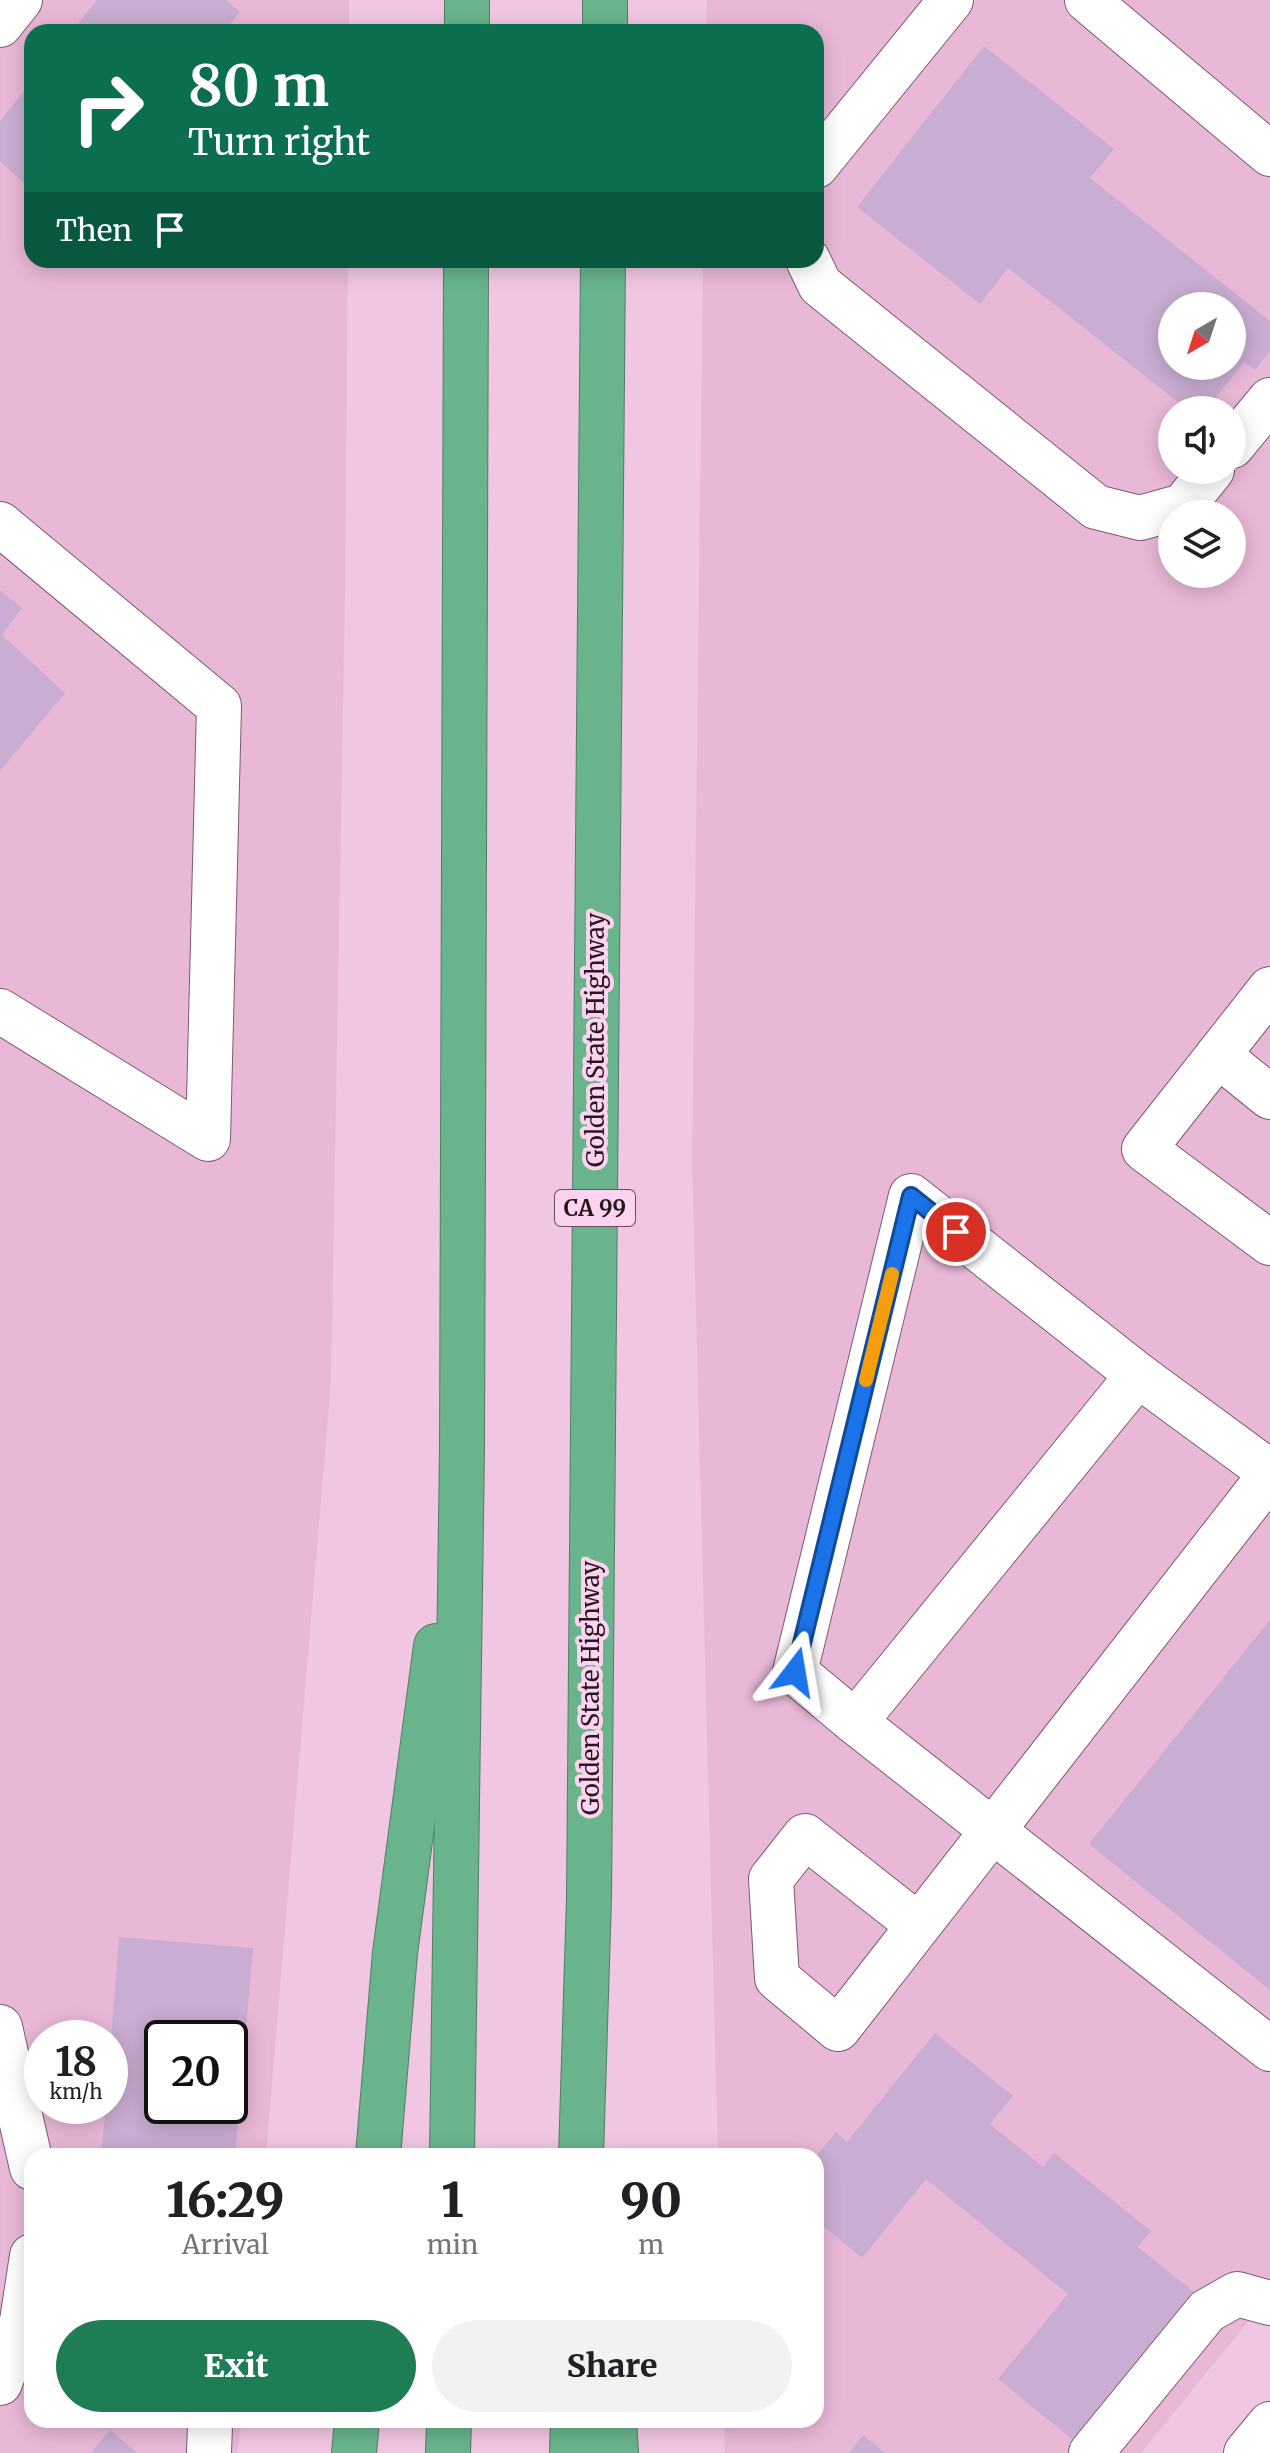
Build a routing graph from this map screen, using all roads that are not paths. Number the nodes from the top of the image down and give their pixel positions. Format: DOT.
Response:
graph roads {
  1 [pos="20,0"];
  2 [pos="467,0"];
  3 [pos="605,0"];
  4 [pos="951,0"];
  5 [pos="1087,0"];
  6 [pos="467,24"];
  7 [pos="605,24"];
  8 [pos="0,25"];
  9 [pos="1270,154"];
  10 [pos="824,156"];
  11 [pos="466,268"];
  12 [pos="603,268"];
  13 [pos="812,268"];
  14 [pos="1270,400"];
  15 [pos="1246,429"];
  16 [pos="1201,484"];
  17 [pos="0,524"];
  18 [pos="1270,989"];
  19 [pos="0,1011"];
  20 [pos="1218,1055"];
  21 [pos="1270,1097"];
  22 [pos="1270,1243"];
  23 [pos="1138,1375"];
  24 [pos="462,1449"];
  25 [pos="1270,1473"];
  26 [pos="855,1722"];
  27 [pos="991,1830"];
  28 [pos="589,1898"];
  29 [pos="918,1925"];
  30 [pos="0,2027"];
  31 [pos="1270,2049"];
  32 [pos="27,2148"];
  33 [pos="379,2148"];
  34 [pos="452,2148"];
  35 [pos="581,2148"];
  36 [pos="601,2148"];
  37 [pos="1270,2303"];
  38 [pos="24,2329"];
  39 [pos="0,2383"];
  40 [pos="24,2386"];
  41 [pos="0,2390"];
  42 [pos="1270,2424"];
  43 [pos="210,2428"];
  44 [pos="356,2428"];
  45 [pos="449,2428"];
  46 [pos="573,2428"];
  47 [pos="614,2428"];
  48 [pos="1094,2449"];
  49 [pos="209,2453"];
  50 [pos="354,2453"];
  51 [pos="448,2453"];
  52 [pos="572,2453"];
  53 [pos="616,2453"];
  54 [pos="1246,2453"];
  1 -- 8 [label="street"];
  2 -- 6 [label="highway"];
  3 -- 7 [label="highway"];
  4 -- 10 [label="street"];
  5 -- 9 [label="street"];
  11 -- 24 [label="highway"];
  12 -- 28 [label="highway, Golden State Highway / CA 99"];
  13 -- 16 [label="street"];
  14 -- 15 [label="street"];
  17 -- 19 [label="street"];
  18 -- 20 [label="street"];
  20 -- 21 [label="street"];
  20 -- 22 [label="street"];
  23 -- 25 [label="street"];
  23 -- 26 [label="street"];
  23 -- 26 [label="street"];
  24 -- 33 [label="highway"];
  24 -- 34 [label="highway"];
  25 -- 27 [label="street"];
  26 -- 27 [label="street"];
  27 -- 29 [label="street"];
  27 -- 31 [label="street"];
  28 -- 35 [label="highway, Golden State Highway / CA 99"];
  28 -- 36 [label="highway"];
  30 -- 32 [label="street"];
  37 -- 48 [label="street"];
  38 -- 39 [label="street"];
  40 -- 41 [label="street"];
  42 -- 54 [label="street"];
  43 -- 49 [label="street"];
  44 -- 50 [label="highway"];
  45 -- 51 [label="highway"];
  46 -- 52 [label="highway"];
  47 -- 53 [label="highway"];
}
